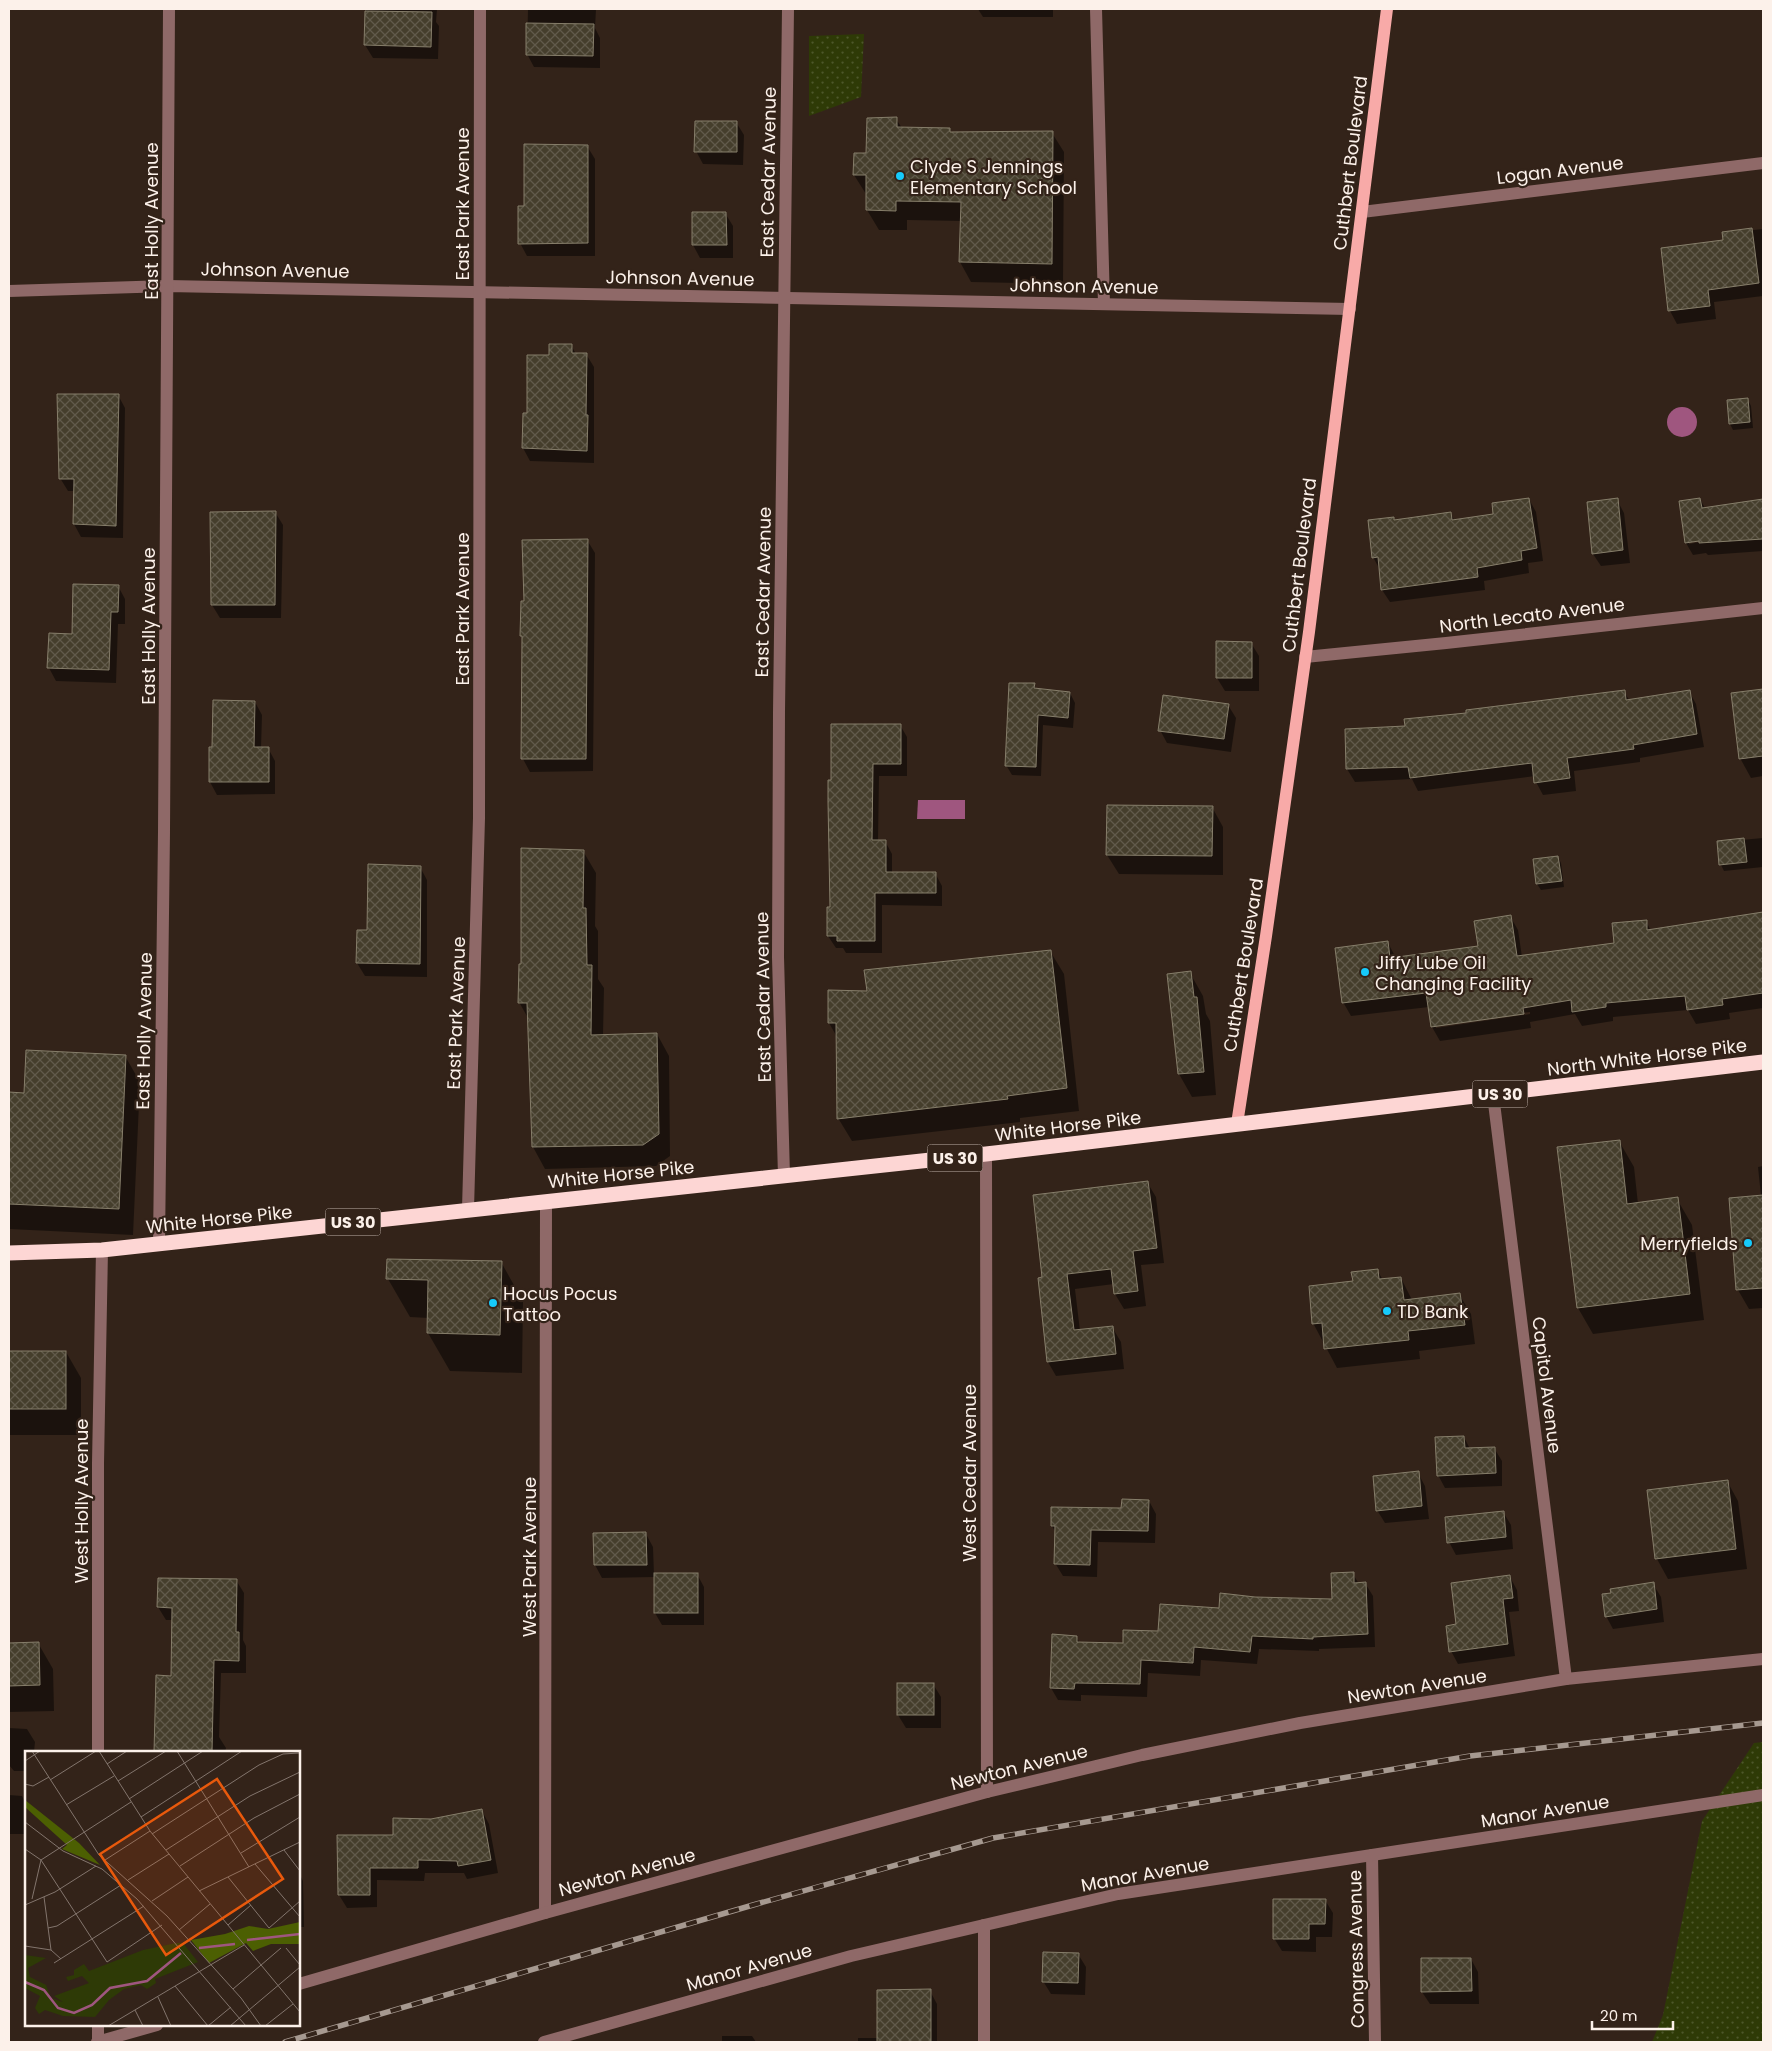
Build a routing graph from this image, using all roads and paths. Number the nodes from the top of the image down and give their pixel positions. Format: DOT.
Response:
graph roads {
  1 [pos="169,9"];
  2 [pos="480,9"];
  3 [pos="788,9"];
  4 [pos="1096,9"];
  5 [pos="1387,9"];
  6 [pos="1763,162"];
  7 [pos="1362,212"];
  8 [pos="168,286"];
  9 [pos="9,291"];
  10 [pos="479,291"];
  11 [pos="784,298"];
  12 [pos="1104,304"];
  13 [pos="1350,309"];
  14 [pos="1763,608"];
  15 [pos="1305,657"];
  16 [pos="1763,1062"];
  17 [pos="1493,1095"];
  18 [pos="1237,1124"];
  19 [pos="986,1154"];
  20 [pos="784,1176"];
  21 [pos="546,1201"];
  22 [pos="468,1209"];
  23 [pos="159,1244"];
  24 [pos="102,1250"];
  25 [pos="9,1253"];
  26 [pos="1763,1659"];
  27 [pos="1566,1679"];
  28 [pos="98,1751"];
  29 [pos="988,1792"];
  30 [pos="1763,1795"];
  31 [pos="1372,1855"];
  32 [pos="545,1913"];
  33 [pos="984,1926"];
  34 [pos="300,1984"];
  35 [pos="98,2026"];
  36 [pos="153,2026"];
  37 [pos="97,2042"];
  38 [pos="544,2042"];
  39 [pos="984,2042"];
  40 [pos="1375,2042"];
  1 -- 8 [label="street, East Holly Avenue"];
  2 -- 10 [label="street, East Park Avenue"];
  3 -- 11 [label="street, East Cedar Avenue"];
  4 -- 12 [label="street"];
  5 -- 7 [label="main road, Cuthbert Boulevard"];
  6 -- 7 [label="street, Logan Avenue"];
  7 -- 13 [label="main road, Cuthbert Boulevard"];
  8 -- 9 [label="street, Johnson Avenue"];
  8 -- 10 [label="street, Johnson Avenue"];
  8 -- 23 [label="street, East Holly Avenue"];
  10 -- 11 [label="street, Johnson Avenue"];
  10 -- 22 [label="street, East Park Avenue"];
  11 -- 12 [label="street, Johnson Avenue"];
  11 -- 20 [label="street, East Cedar Avenue"];
  12 -- 13 [label="street, Johnson Avenue"];
  13 -- 15 [label="main road, Cuthbert Boulevard"];
  14 -- 15 [label="street, North Lecato Avenue"];
  15 -- 18 [label="main road, Cuthbert Boulevard"];
  16 -- 17 [label="highway, North White Horse Pike / US 30"];
  17 -- 18 [label="highway, North White Horse Pike / US 30"];
  17 -- 27 [label="street, Capitol Avenue"];
  18 -- 19 [label="highway, White Horse Pike / US 30"];
  19 -- 20 [label="highway, White Horse Pike / US 30"];
  19 -- 29 [label="street, West Cedar Avenue"];
  20 -- 21 [label="highway, White Horse Pike / US 30"];
  21 -- 22 [label="highway, White Horse Pike / US 30"];
  21 -- 32 [label="street, West Park Avenue"];
  22 -- 23 [label="highway, White Horse Pike / US 30"];
  23 -- 24 [label="highway, White Horse Pike / US 30"];
  24 -- 25 [label="highway, White Horse Pike / US 30"];
  24 -- 28 [label="street, West Holly Avenue"];
  26 -- 27 [label="street, Newton Avenue"];
  27 -- 29 [label="street, Newton Avenue"];
  29 -- 32 [label="street, Newton Avenue"];
  30 -- 31 [label="street, Manor Avenue"];
  31 -- 33 [label="street, Manor Avenue"];
  31 -- 40 [label="street, Congress Avenue"];
  32 -- 34 [label="street, Newton Avenue"];
  33 -- 38 [label="street, Manor Avenue"];
  33 -- 39 [label="street"];
  35 -- 37 [label="street"];
  36 -- 37 [label="street"];
}
